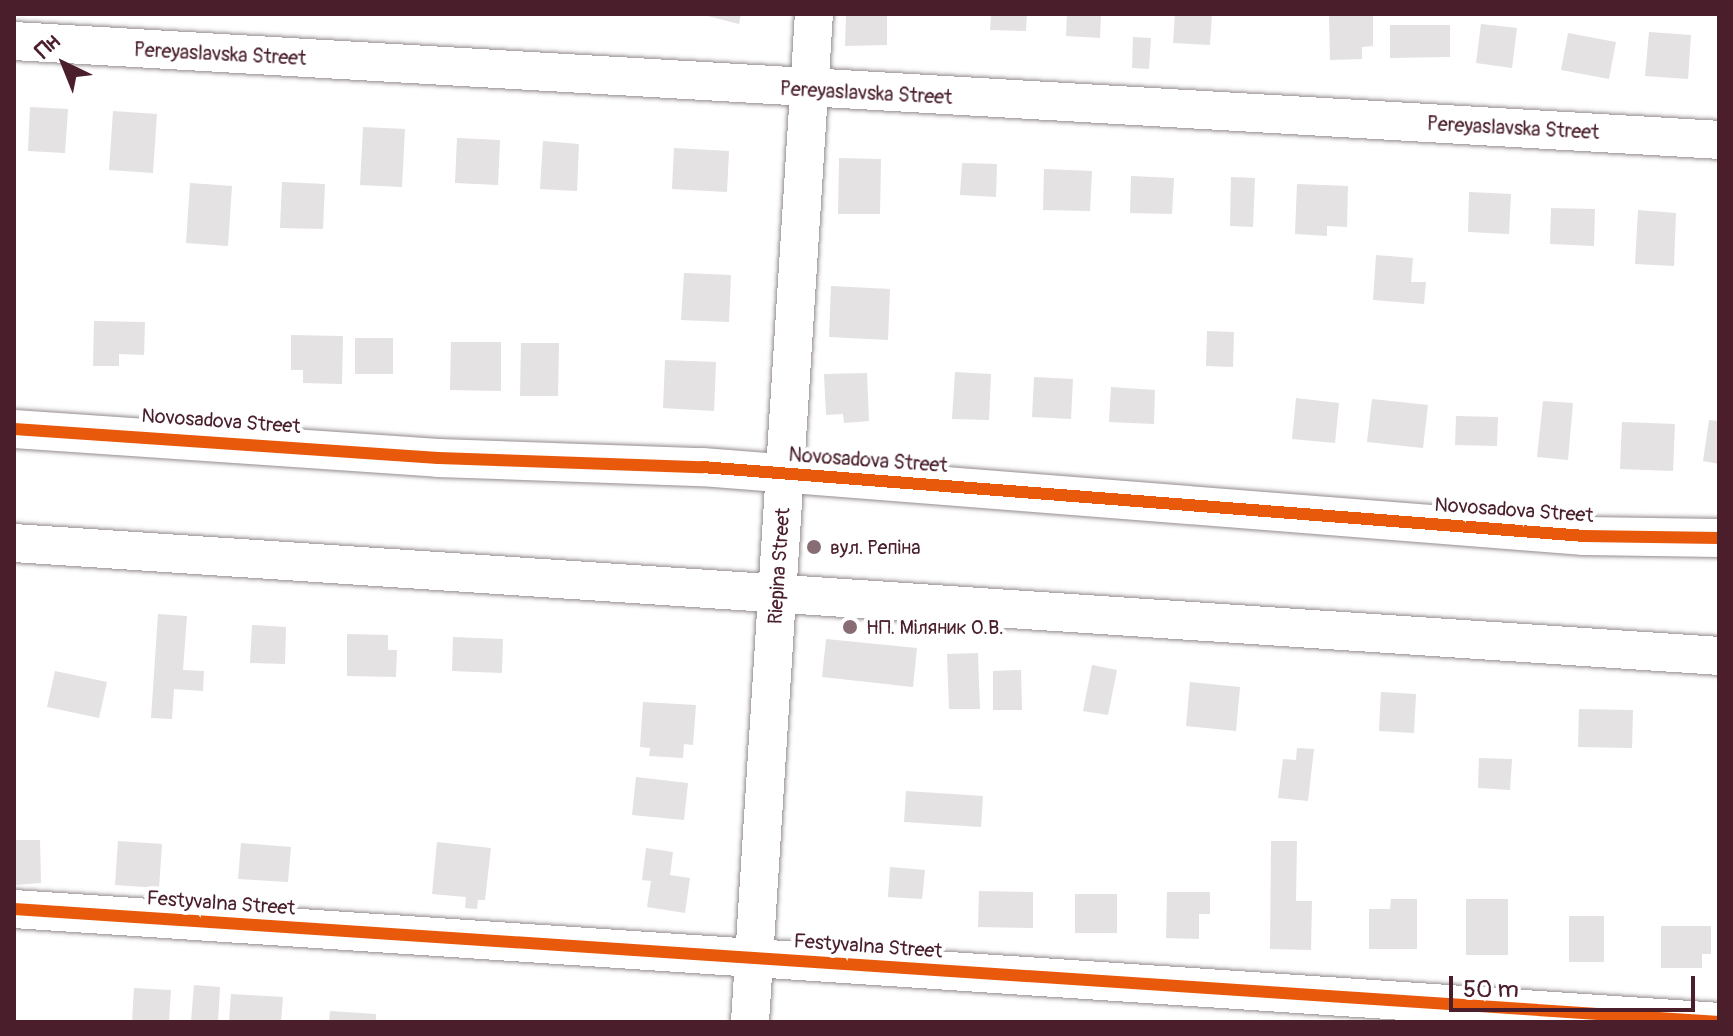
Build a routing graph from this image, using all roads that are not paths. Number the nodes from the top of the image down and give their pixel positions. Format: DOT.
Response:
graph roads {
  1 [pos="814,14"];
  2 [pos="14,41"];
  3 [pos="809,90"];
  4 [pos="1719,140"];
  5 [pos="14,429"];
  6 [pos="785,473"];
  7 [pos="1719,538"];
  8 [pos="14,543"];
  9 [pos="777,594"];
  10 [pos="1719,656"];
  11 [pos="14,909"];
  12 [pos="754,958"];
  13 [pos="750,1022"];
  14 [pos="1719,1022"];
  1 -- 3 [label="street, Riepina Street"];
  2 -- 3 [label="street, Pereyaslavska Street"];
  3 -- 4 [label="street, Pereyaslavska Street"];
  3 -- 6 [label="street, Riepina Street"];
  5 -- 6 [label="street, Novosadova Street"];
  6 -- 7 [label="street, Novosadova Street"];
  6 -- 9 [label="street, Riepina Street"];
  8 -- 9 [label="street"];
  9 -- 10 [label="street"];
  9 -- 12 [label="street, Riepina Street"];
  11 -- 12 [label="street, Festyvalna Street"];
  12 -- 13 [label="street, Riepina Street"];
  12 -- 14 [label="street, Festyvalna Street"];
}
